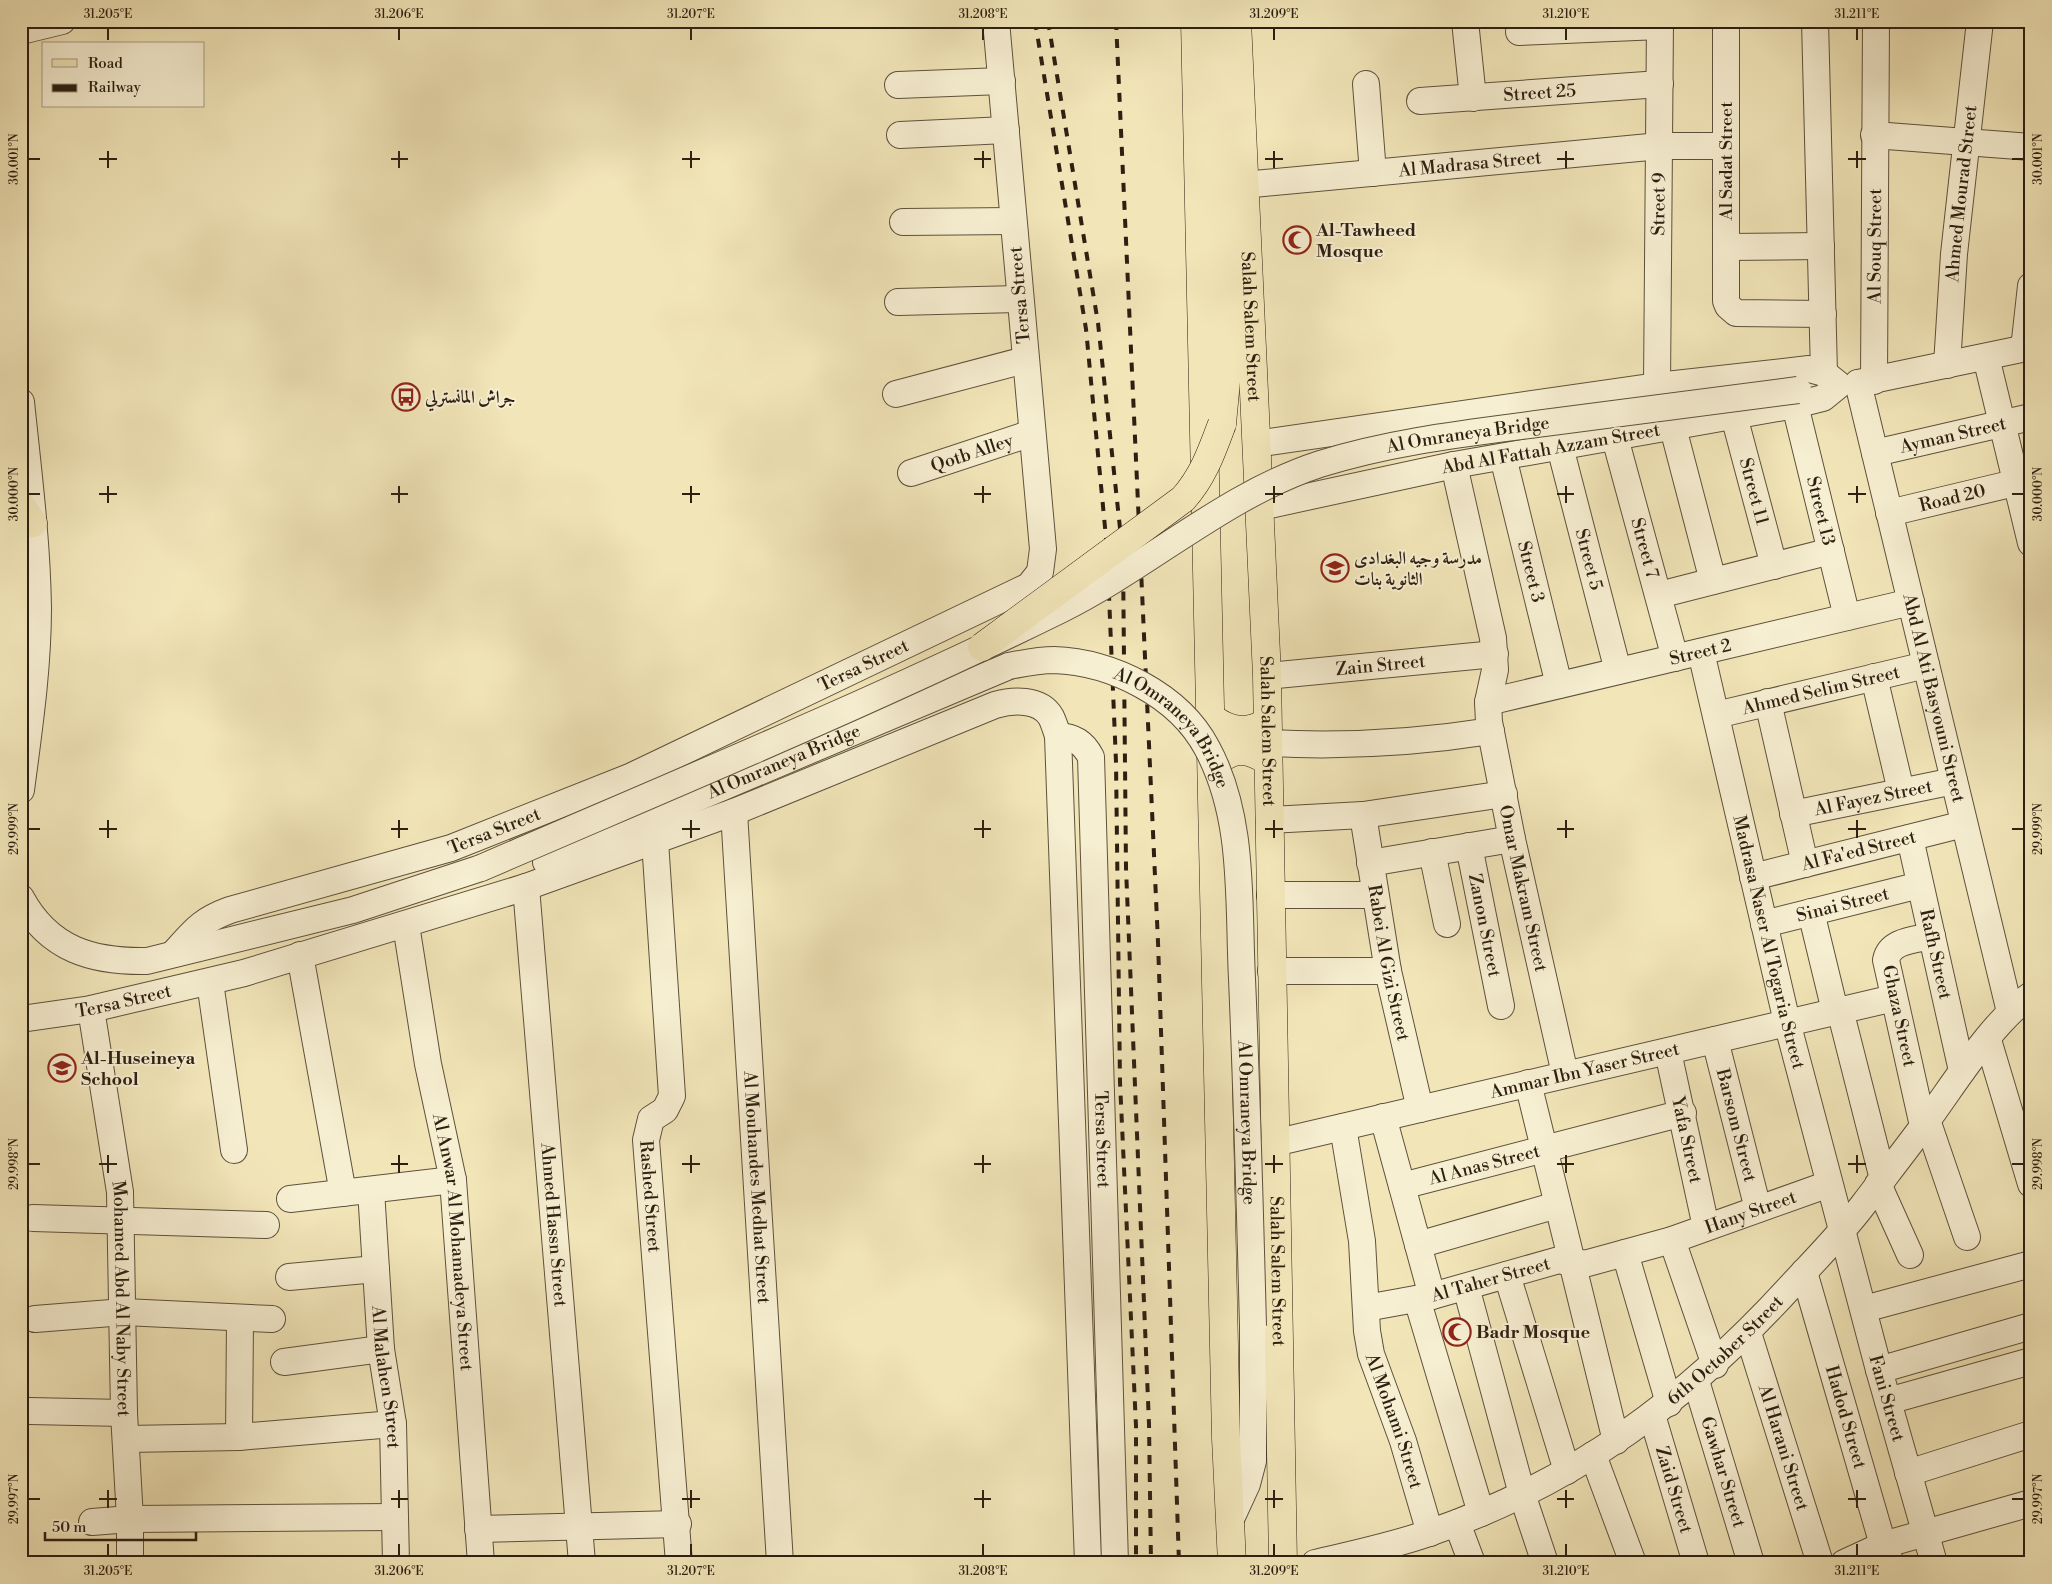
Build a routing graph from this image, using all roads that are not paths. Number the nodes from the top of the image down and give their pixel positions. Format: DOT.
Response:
graph roads {
  1 [pos="62,21"];
  2 [pos="996,21"];
  3 [pos="1195,21"];
  4 [pos="1216,21"];
  5 [pos="1237,21"];
  6 [pos="1465,21"];
  7 [pos="1726,21"];
  8 [pos="1815,21"];
  9 [pos="1876,21"];
  10 [pos="1980,21"];
  11 [pos="1660,23"];
  12 [pos="21,31"];
  13 [pos="1519,32"];
  14 [pos="1002,81"];
  15 [pos="1366,84"];
  16 [pos="1660,84"];
  17 [pos="898,85"];
  18 [pos="1473,98"];
  19 [pos="1420,101"];
  20 [pos="1006,130"];
  21 [pos="1874,134"];
  22 [pos="900,135"];
  23 [pos="1966,141"];
  24 [pos="1660,146"];
  25 [pos="1726,146"];
  26 [pos="2031,147"];
  27 [pos="1373,173"];
  28 [pos="1244,185"];
  29 [pos="1014,221"];
  30 [pos="903,222"];
  31 [pos="1821,246"];
  32 [pos="1726,247"];
  33 [pos="2031,286"];
  34 [pos="1020,299"];
  35 [pos="898,302"];
  36 [pos="1823,314"];
  37 [pos="2027,348"];
  38 [pos="1986,357"];
  39 [pos="1025,360"];
  40 [pos="1947,365"];
  41 [pos="1849,381"];
  42 [pos="1657,386"];
  43 [pos="896,394"];
  44 [pos="1797,398"];
  45 [pos="21,402"];
  46 [pos="1734,416"];
  47 [pos="2031,417"];
  48 [pos="2002,424"];
  49 [pos="1673,428"];
  50 [pos="1032,433"];
  51 [pos="1615,438"];
  52 [pos="1256,444"];
  53 [pos="1560,447"];
  54 [pos="1875,453"];
  55 [pos="1503,457"];
  56 [pos="1454,465"];
  57 [pos="911,473"];
  58 [pos="2023,481"];
  59 [pos="1260,507"];
  60 [pos="1889,513"];
  61 [pos="27,515"];
  62 [pos="2031,543"];
  63 [pos="1831,551"];
  64 [pos="1774,566"];
  65 [pos="1713,581"];
  66 [pos="1659,595"];
  67 [pos="1911,602"];
  68 [pos="992,604"];
  69 [pos="1847,617"];
  70 [pos="982,647"];
  71 [pos="1701,652"];
  72 [pos="1495,654"];
  73 [pos="1675,658"];
  74 [pos="1926,665"];
  75 [pos="1618,672"];
  76 [pos="1267,676"];
  77 [pos="1874,678"];
  78 [pos="1559,685"];
  79 [pos="1024,702"];
  80 [pos="1488,702"];
  81 [pos="1768,702"];
  82 [pos="1716,715"];
  83 [pos="1212,718"];
  84 [pos="1491,731"];
  85 [pos="1058,736"];
  86 [pos="1268,742"];
  87 [pos="1213,765"];
  88 [pos="1954,781"];
  89 [pos="21,790"];
  90 [pos="1901,791"];
  91 [pos="1504,794"];
  92 [pos="734,812"];
  93 [pos="1793,814"];
  94 [pos="1363,816"];
  95 [pos="1269,820"];
  96 [pos="1964,824"];
  97 [pos="1910,838"];
  98 [pos="1512,839"];
  99 [pos="655,841"];
  100 [pos="1469,846"];
  101 [pos="1432,852"];
  102 [pos="1370,863"];
  103 [pos="1805,864"];
  104 [pos="1753,877"];
  105 [pos="1920,885"];
  106 [pos="526,887"];
  107 [pos="1270,895"];
  108 [pos="1374,895"];
  109 [pos="21,898"];
  110 [pos="1811,912"];
  111 [pos="417,921"];
  112 [pos="1447,924"];
  113 [pos="1764,924"];
  114 [pos="1932,936"];
  115 [pos="173,954"];
  116 [pos="300,955"];
  117 [pos="1272,971"];
  118 [pos="1388,971"];
  119 [pos="210,982"];
  120 [pos="1894,998"];
  121 [pos="1501,1006"];
  122 [pos="2024,1006"];
  123 [pos="91,1009"];
  124 [pos="1838,1011"];
  125 [pos="21,1019"];
  126 [pos="1787,1022"];
  127 [pos="1715,1040"];
  128 [pos="1988,1040"];
  129 [pos="1668,1052"];
  130 [pos="1962,1071"];
  131 [pos="1565,1074"];
  132 [pos="1528,1083"];
  133 [pos="1420,1108"];
  134 [pos="1683,1113"];
  135 [pos="1383,1117"];
  136 [pos="1925,1123"];
  137 [pos="1344,1127"];
  138 [pos="1274,1143"];
  139 [pos="234,1150"];
  140 [pos="1544,1150"];
  141 [pos="453,1180"];
  142 [pos="1880,1181"];
  143 [pos="1829,1184"];
  144 [pos="2031,1184"];
  145 [pos="1402,1186"];
  146 [pos="371,1190"];
  147 [pos="343,1193"];
  148 [pos="290,1199"];
  149 [pos="1558,1205"];
  150 [pos="1758,1209"];
  151 [pos="33,1218"];
  152 [pos="121,1221"];
  153 [pos="266,1226"];
  154 [pos="1706,1228"];
  155 [pos="1843,1231"];
  156 [pos="1967,1237"];
  157 [pos="1672,1240"];
  158 [pos="1418,1245"];
  159 [pos="1624,1253"];
  160 [pos="1910,1255"];
  161 [pos="1571,1262"];
  162 [pos="2031,1264"];
  163 [pos="376,1269"];
  164 [pos="1804,1272"];
  165 [pos="1507,1275"];
  166 [pos="289,1277"];
  167 [pos="1466,1287"];
  168 [pos="1424,1297"];
  169 [pos="1366,1308"];
  170 [pos="1864,1309"];
  171 [pos="124,1312"];
  172 [pos="35,1319"];
  173 [pos="240,1319"];
  174 [pos="272,1319"];
  175 [pos="2031,1326"];
  176 [pos="1748,1333"];
  177 [pos="381,1349"];
  178 [pos="2031,1361"];
  179 [pos="284,1362"];
  180 [pos="1879,1370"];
  181 [pos="1705,1373"];
  182 [pos="1888,1401"];
  183 [pos="1660,1409"];
  184 [pos="29,1411"];
  185 [pos="124,1413"];
  186 [pos="393,1424"];
  187 [pos="2031,1434"];
  188 [pos="239,1437"];
  189 [pos="127,1439"];
  190 [pos="1616,1441"];
  191 [pos="1593,1455"];
  192 [pos="1566,1471"];
  193 [pos="1908,1473"];
  194 [pos="1522,1494"];
  195 [pos="2031,1503"];
  196 [pos="1481,1513"];
  197 [pos="394,1517"];
  198 [pos="130,1519"];
  199 [pos="1230,1521"];
  200 [pos="92,1522"];
  201 [pos="1457,1523"];
  202 [pos="678,1524"];
  203 [pos="580,1526"];
  204 [pos="478,1529"];
  205 [pos="1926,1532"];
  206 [pos="1430,1533"];
  207 [pos="1396,1554"];
  208 [pos="1887,1554"];
  209 [pos="130,1563"];
  210 [pos="396,1563"];
  211 [pos="481,1563"];
  212 [pos="582,1563"];
  213 [pos="679,1563"];
  214 [pos="780,1563"];
  215 [pos="1088,1563"];
  216 [pos="1114,1563"];
  217 [pos="1232,1563"];
  218 [pos="1283,1563"];
  219 [pos="1315,1563"];
  220 [pos="1472,1563"];
  221 [pos="1545,1563"];
  222 [pos="1633,1563"];
  223 [pos="1696,1563"];
  224 [pos="1751,1563"];
  225 [pos="1820,1563"];
  226 [pos="1844,1563"];
  227 [pos="1934,1563"];
  1 -- 12 [label="street"];
  2 -- 14 [label="street, Tersa Street"];
  3 -- 83 [label="highway"];
  4 -- 70 [label="highway, bridge"];
  5 -- 28 [label="highway, Salah Salem Street"];
  6 -- 18 [label="street"];
  7 -- 25 [label="street, Al Sadat Street"];
  8 -- 31 [label="street"];
  9 -- 21 [label="street, Al Souq Street"];
  10 -- 23 [label="street, Ahmed Mourad Street"];
  11 -- 13 [label="street"];
  11 -- 16 [label="street, Street 9"];
  14 -- 17 [label="street"];
  14 -- 20 [label="street, Tersa Street"];
  15 -- 27 [label="street"];
  16 -- 18 [label="street, Street 25"];
  16 -- 24 [label="street, Street 9"];
  18 -- 19 [label="street, Street 25"];
  20 -- 22 [label="street"];
  20 -- 29 [label="street, Tersa Street"];
  21 -- 23 [label="street"];
  21 -- 41 [label="street, Al Souq Street"];
  23 -- 26 [label="street"];
  23 -- 40 [label="street, Ahmed Mourad Street"];
  24 -- 25 [label="street, Al Madrasa Street"];
  24 -- 27 [label="street, Al Madrasa Street"];
  24 -- 42 [label="street, Street 9"];
  25 -- 32 [label="street, Al Sadat Street"];
  27 -- 28 [label="street, Al Madrasa Street"];
  28 -- 52 [label="highway, Salah Salem Street"];
  29 -- 30 [label="street"];
  29 -- 34 [label="street, Tersa Street"];
  31 -- 32 [label="street"];
  31 -- 36 [label="street"];
  32 -- 36 [label="street, Al Sadat Street"];
  33 -- 37 [label="street"];
  34 -- 35 [label="street"];
  34 -- 39 [label="street, Tersa Street"];
  36 -- 41 [label="street"];
  37 -- 38 [label="street, Abd Al Fattah Azzam Street"];
  38 -- 40 [label="street, Abd Al Fattah Azzam Street"];
  38 -- 48 [label="street"];
  39 -- 43 [label="street"];
  39 -- 50 [label="street, Tersa Street"];
  40 -- 41 [label="street, Abd Al Fattah Azzam Street"];
  41 -- 42 [label="street, Abd Al Fattah Azzam Street"];
  41 -- 44 [label="street, Abd Al Fattah Azzam Street"];
  41 -- 54 [label="street, Abd Al Ati Basyouni Street"];
  42 -- 52 [label="street, Abd Al Fattah Azzam Street"];
  44 -- 46 [label="street, Abd Al Fattah Azzam Street"];
  44 -- 63 [label="street, Street 13"];
  44 -- 70 [label="street, Al Omraneya Bridge, bridge"];
  45 -- 61 [label="street"];
  46 -- 49 [label="street, Abd Al Fattah Azzam Street"];
  46 -- 64 [label="street, Street 11"];
  47 -- 48 [label="street, Ayman Street"];
  48 -- 54 [label="street, Ayman Street"];
  48 -- 58 [label="street"];
  49 -- 51 [label="street, Abd Al Fattah Azzam Street"];
  49 -- 65 [label="street"];
  50 -- 57 [label="street, Qotb Alley"];
  50 -- 68 [label="street, Tersa Street"];
  51 -- 53 [label="street, Abd Al Fattah Azzam Street"];
  51 -- 66 [label="street, Street 7"];
  52 -- 59 [label="highway, Salah Salem Street"];
  53 -- 55 [label="street, Abd Al Fattah Azzam Street"];
  53 -- 75 [label="street, Street 5"];
  54 -- 60 [label="street, Abd Al Ati Basyouni Street"];
  55 -- 56 [label="street, Abd Al Fattah Azzam Street"];
  55 -- 78 [label="street, Street 3"];
  56 -- 59 [label="street, Abd Al Fattah Azzam Street"];
  56 -- 72 [label="street, Omar Makram Street"];
  58 -- 60 [label="street, Road 20"];
  58 -- 62 [label="street"];
  59 -- 76 [label="highway, Salah Salem Street"];
  60 -- 67 [label="street, Abd Al Ati Basyouni Street"];
  61 -- 89 [label="street"];
  63 -- 64 [label="street"];
  63 -- 69 [label="street, Street 13"];
  64 -- 65 [label="street"];
  65 -- 66 [label="street"];
  66 -- 73 [label="street, Street 7"];
  67 -- 69 [label="street, Street 2"];
  67 -- 74 [label="street, Abd Al Ati Basyouni Street"];
  68 -- 79 [label="street"];
  68 -- 115 [label="street, Tersa Street"];
  69 -- 71 [label="street, Street 2"];
  70 -- 115 [label="street, Al Omraneya Bridge, bridge"];
  71 -- 73 [label="street, Street 2"];
  71 -- 82 [label="street, Madrasa Naser Al Togaria Street"];
  72 -- 76 [label="street, Zain Street"];
  72 -- 80 [label="street, Omar Makram Street"];
  73 -- 75 [label="street, Street 2"];
  74 -- 77 [label="street, Ahmed Selim Street"];
  74 -- 88 [label="street, Abd Al Ati Basyouni Street"];
  75 -- 78 [label="street, Street 2"];
  76 -- 86 [label="highway, Salah Salem Street"];
  77 -- 81 [label="street, Ahmed Selim Street"];
  77 -- 90 [label="street"];
  78 -- 80 [label="street, Street 2"];
  79 -- 85 [label="street, Tersa Street"];
  79 -- 92 [label="street, Tersa Street"];
  80 -- 84 [label="street, Omar Makram Street"];
  81 -- 82 [label="street, Ahmed Selim Street"];
  81 -- 93 [label="street"];
  82 -- 104 [label="street, Madrasa Naser Al Togaria Street"];
  83 -- 86 [label="highway"];
  83 -- 87 [label="highway"];
  84 -- 86 [label="street"];
  84 -- 91 [label="street, Omar Makram Street"];
  85 -- 215 [label="street, Tersa Street"];
  85 -- 216 [label="street, Tersa Street"];
  86 -- 87 [label="highway"];
  86 -- 95 [label="highway, Salah Salem Street"];
  87 -- 199 [label="highway"];
  88 -- 90 [label="street, Al Fayez Street"];
  88 -- 96 [label="street, Abd Al Ati Basyouni Street"];
  90 -- 93 [label="street, Al Fayez Street"];
  91 -- 94 [label="street"];
  91 -- 98 [label="street, Omar Makram Street"];
  92 -- 99 [label="street, Tersa Street"];
  92 -- 214 [label="street, Al Mouhandes Medhat Street"];
  93 -- 103 [label="street"];
  94 -- 95 [label="street"];
  94 -- 102 [label="street, Rabei Al Gizi Street"];
  95 -- 107 [label="highway, Salah Salem Street"];
  96 -- 97 [label="street, Al Fa'ed Street"];
  96 -- 122 [label="street, Abd Al Ati Basyouni Street"];
  97 -- 103 [label="street, Al Fa'ed Street"];
  97 -- 105 [label="street, Rafh Street"];
  98 -- 100 [label="street"];
  98 -- 131 [label="street, Omar Makram Street"];
  99 -- 106 [label="street, Tersa Street"];
  99 -- 202 [label="street, Rashed Street"];
  100 -- 101 [label="street"];
  100 -- 121 [label="street, Zanon Street"];
  101 -- 102 [label="street"];
  101 -- 112 [label="street"];
  102 -- 108 [label="street, Rabei Al Gizi Street"];
  103 -- 104 [label="street, Al Fa'ed Street"];
  104 -- 113 [label="street, Madrasa Naser Al Togaria Street"];
  105 -- 110 [label="street, Sinai Street"];
  105 -- 114 [label="street, Rafh Street"];
  106 -- 111 [label="street, Tersa Street"];
  106 -- 203 [label="street, Ahmed Hassn Street"];
  107 -- 108 [label="street"];
  107 -- 117 [label="highway, Salah Salem Street"];
  108 -- 118 [label="street, Rabei Al Gizi Street"];
  109 -- 115 [label="street, Al Omraneya Bridge"];
  110 -- 113 [label="street, Sinai Street"];
  110 -- 124 [label="street"];
  111 -- 116 [label="street, Tersa Street"];
  111 -- 141 [label="street, Al Anwar Al Mohamadeya Street"];
  111 -- 199 [label="street, Al Omraneya Bridge, bridge"];
  113 -- 126 [label="street, Madrasa Naser Al Togaria Street"];
  114 -- 120 [label="street, Ghaza Street"];
  114 -- 130 [label="street, Rafh Street"];
  116 -- 119 [label="street, Tersa Street"];
  116 -- 147 [label="street"];
  117 -- 118 [label="street"];
  117 -- 138 [label="highway, Salah Salem Street"];
  118 -- 133 [label="street, Rabei Al Gizi Street"];
  119 -- 123 [label="street, Tersa Street"];
  119 -- 139 [label="street"];
  120 -- 124 [label="street, Ammar Ibn Yaser Street"];
  120 -- 136 [label="street, Ghaza Street"];
  122 -- 128 [label="street, 6th October Street"];
  123 -- 125 [label="street, Tersa Street"];
  123 -- 152 [label="street, Mohamed Abd Al Naby Street"];
  124 -- 126 [label="street, Ammar Ibn Yaser Street"];
  124 -- 142 [label="street"];
  126 -- 127 [label="street, Ammar Ibn Yaser Street"];
  126 -- 143 [label="street, Madrasa Naser Al Togaria Street"];
  127 -- 129 [label="street, Ammar Ibn Yaser Street"];
  127 -- 150 [label="street, Barsom Street"];
  128 -- 130 [label="street, 6th October Street"];
  128 -- 144 [label="street"];
  129 -- 131 [label="street, Ammar Ibn Yaser Street"];
  129 -- 134 [label="street, Yafa Street"];
  130 -- 136 [label="street, 6th October Street"];
  131 -- 132 [label="street, Ammar Ibn Yaser Street"];
  132 -- 133 [label="street, Ammar Ibn Yaser Street"];
  132 -- 140 [label="street"];
  133 -- 135 [label="street, Ammar Ibn Yaser Street"];
  134 -- 140 [label="street, Al Anas Street"];
  134 -- 154 [label="street, Yafa Street"];
  135 -- 137 [label="street, Ammar Ibn Yaser Street"];
  135 -- 145 [label="street"];
  136 -- 142 [label="street, 6th October Street"];
  136 -- 156 [label="street, Ghaza Street"];
  137 -- 138 [label="street, Ammar Ibn Yaser Street"];
  137 -- 169 [label="street, Al Mohami Street"];
  138 -- 218 [label="highway, Salah Salem Street"];
  140 -- 145 [label="street, Al Anas Street"];
  140 -- 149 [label="street"];
  141 -- 146 [label="street"];
  141 -- 204 [label="street, Al Anwar Al Mohamadeya Street"];
  142 -- 155 [label="street, 6th October Street"];
  142 -- 160 [label="street"];
  143 -- 150 [label="street, Hany Street"];
  143 -- 155 [label="street, Madrasa Naser Al Togaria Street"];
  145 -- 158 [label="street"];
  146 -- 147 [label="street"];
  146 -- 163 [label="street, Al Malahen Street"];
  147 -- 148 [label="street"];
  149 -- 158 [label="street"];
  149 -- 161 [label="street"];
  150 -- 154 [label="street, Hany Street"];
  151 -- 152 [label="street"];
  152 -- 153 [label="street"];
  152 -- 171 [label="street, Mohamed Abd Al Naby Street"];
  154 -- 157 [label="street, Hany Street"];
  155 -- 164 [label="street, 6th October Street"];
  155 -- 170 [label="street, Fani Street"];
  157 -- 159 [label="street, Al Taher Street"];
  157 -- 181 [label="street, Gawhar Street"];
  158 -- 168 [label="street"];
  159 -- 161 [label="street, Al Taher Street"];
  159 -- 183 [label="street, Zaid Street"];
  161 -- 165 [label="street, Al Taher Street"];
  161 -- 190 [label="street"];
  162 -- 170 [label="street"];
  163 -- 166 [label="street"];
  163 -- 177 [label="street, Al Malahen Street"];
  164 -- 176 [label="street, 6th October Street"];
  164 -- 208 [label="street, Hadod Street"];
  165 -- 167 [label="street, Al Taher Street"];
  165 -- 192 [label="street"];
  167 -- 168 [label="street, Al Taher Street"];
  167 -- 194 [label="street"];
  168 -- 169 [label="street, Al Taher Street"];
  168 -- 196 [label="street"];
  169 -- 206 [label="street, Al Mohami Street"];
  170 -- 180 [label="street, Fani Street"];
  171 -- 172 [label="street"];
  171 -- 173 [label="street"];
  171 -- 185 [label="street, Mohamed Abd Al Naby Street"];
  173 -- 174 [label="street"];
  173 -- 188 [label="street"];
  175 -- 180 [label="street"];
  176 -- 181 [label="street, 6th October Street"];
  176 -- 225 [label="street, Al Harani Street"];
  177 -- 179 [label="street"];
  177 -- 186 [label="street, Al Malahen Street"];
  178 -- 182 [label="street"];
  180 -- 182 [label="street, Fani Street"];
  181 -- 183 [label="street, 6th October Street"];
  181 -- 224 [label="street, Gawhar Street"];
  182 -- 193 [label="street, Fani Street"];
  183 -- 190 [label="street, 6th October Street"];
  183 -- 223 [label="street, Zaid Street"];
  184 -- 185 [label="street"];
  185 -- 189 [label="street, Mohamed Abd Al Naby Street"];
  186 -- 188 [label="street"];
  186 -- 197 [label="street, Al Malahen Street"];
  187 -- 193 [label="street"];
  188 -- 189 [label="street"];
  189 -- 198 [label="street, Mohamed Abd Al Naby Street"];
  190 -- 191 [label="street, 6th October Street"];
  191 -- 192 [label="street, 6th October Street"];
  191 -- 222 [label="street"];
  192 -- 194 [label="street, 6th October Street"];
  193 -- 205 [label="street, Fani Street"];
  194 -- 196 [label="street, 6th October Street"];
  194 -- 221 [label="street"];
  195 -- 205 [label="street"];
  196 -- 201 [label="street, 6th October Street"];
  197 -- 198 [label="street"];
  197 -- 210 [label="street, Al Malahen Street"];
  198 -- 200 [label="street"];
  198 -- 209 [label="street, Mohamed Abd Al Naby Street"];
  199 -- 217 [label="highway"];
  201 -- 206 [label="street, 6th October Street"];
  201 -- 220 [label="street"];
  202 -- 203 [label="street"];
  202 -- 213 [label="street, Rashed Street"];
  203 -- 204 [label="street"];
  203 -- 212 [label="street, Ahmed Hassn Street"];
  204 -- 211 [label="street, Al Anwar Al Mohamadeya Street"];
  205 -- 208 [label="street"];
  205 -- 227 [label="street, Fani Street"];
  206 -- 207 [label="street, 6th October Street"];
  207 -- 219 [label="street, 6th October Street"];
  208 -- 226 [label="street"];
}
